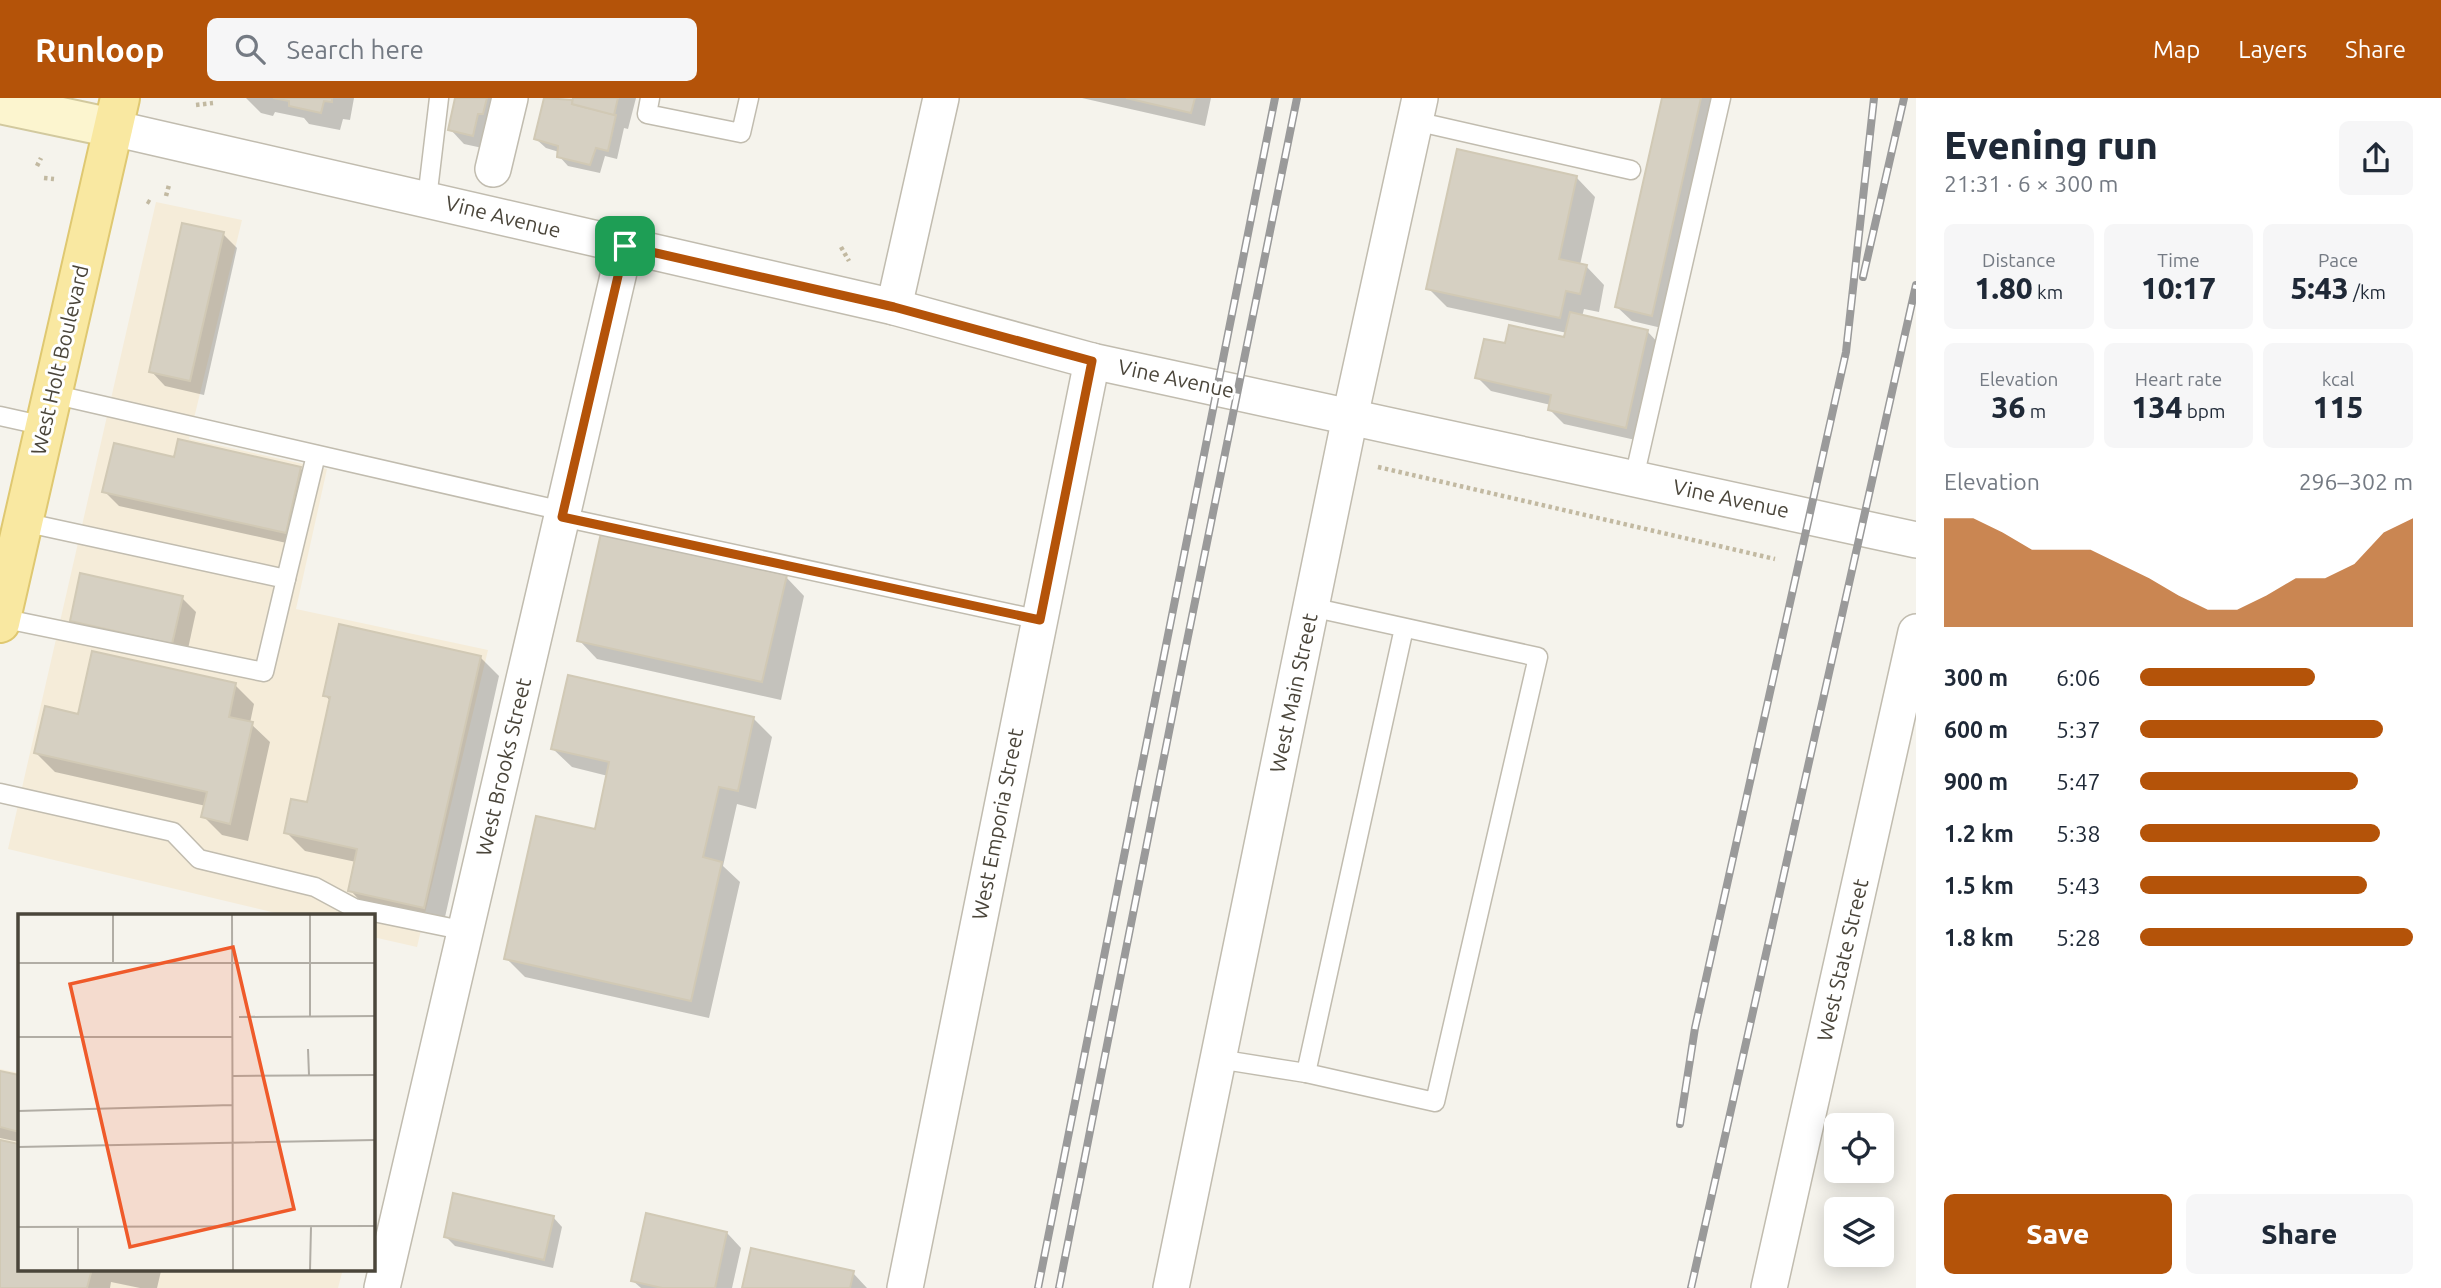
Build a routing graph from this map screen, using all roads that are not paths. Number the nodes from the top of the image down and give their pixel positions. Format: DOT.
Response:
graph roads {
  1 [pos="439,98"];
  2 [pos="510,98"];
  3 [pos="650,98"];
  4 [pos="749,98"];
  5 [pos="941,98"];
  6 [pos="1721,98"];
  7 [pos="0,104"];
  8 [pos="1418,110"];
  9 [pos="117,113"];
  10 [pos="493,169"];
  11 [pos="1631,170"];
  12 [pos="426,199"];
  13 [pos="625,246"];
  14 [pos="894,307"];
  15 [pos="1092,361"];
  16 [pos="49,410"];
  17 [pos="0,416"];
  18 [pos="1350,417"];
  19 [pos="316,455"];
  20 [pos="1634,478"];
  21 [pos="563,514"];
  22 [pos="23,522"];
  23 [pos="1916,540"];
  24 [pos="286,579"];
  25 [pos="1311,607"];
  26 [pos="1,620"];
  27 [pos="1040,620"];
  28 [pos="1404,628"];
  29 [pos="1916,632"];
  30 [pos="0,793"];
  31 [pos="466,931"];
  32 [pos="1218,1059"];
  33 [pos="1306,1073"];
  34 [pos="383,1288"];
  35 [pos="905,1288"];
  36 [pos="1171,1288"];
  37 [pos="1769,1288"];
  1 -- 12 [label="lane"];
  2 -- 10 [label="street"];
  3 -- 4 [label="lane"];
  5 -- 14 [label="street"];
  6 -- 20 [label="lane"];
  7 -- 9 [label="street"];
  8 -- 11 [label="lane"];
  8 -- 18 [label="street, West Main Street"];
  9 -- 12 [label="street, Vine Avenue"];
  9 -- 16 [label="main road, West Holt Boulevard"];
  12 -- 13 [label="street, Vine Avenue"];
  13 -- 14 [label="street, Vine Avenue"];
  13 -- 21 [label="street, West Brooks Street"];
  14 -- 15 [label="street, Vine Avenue"];
  15 -- 18 [label="street, Vine Avenue"];
  15 -- 27 [label="street, West Emporia Street"];
  16 -- 17 [label="lane"];
  16 -- 19 [label="lane"];
  16 -- 22 [label="main road, West Holt Boulevard"];
  18 -- 20 [label="street, Vine Avenue"];
  18 -- 25 [label="street, West Main Street"];
  19 -- 21 [label="lane"];
  19 -- 24 [label="lane"];
  20 -- 23 [label="street, Vine Avenue"];
  21 -- 27 [label="lane"];
  21 -- 31 [label="street, West Brooks Street"];
  22 -- 24 [label="lane"];
  22 -- 26 [label="main road, West Holt Boulevard"];
  24 -- 26 [label="lane"];
  25 -- 28 [label="lane"];
  25 -- 32 [label="street, West Main Street"];
  27 -- 35 [label="street, West Emporia Street"];
  28 -- 33 [label="lane"];
  28 -- 33 [label="lane"];
  29 -- 37 [label="street, West State Street"];
  30 -- 31 [label="lane"];
  31 -- 34 [label="street, West Brooks Street"];
  32 -- 33 [label="lane"];
  32 -- 36 [label="street, West Main Street"];
}
